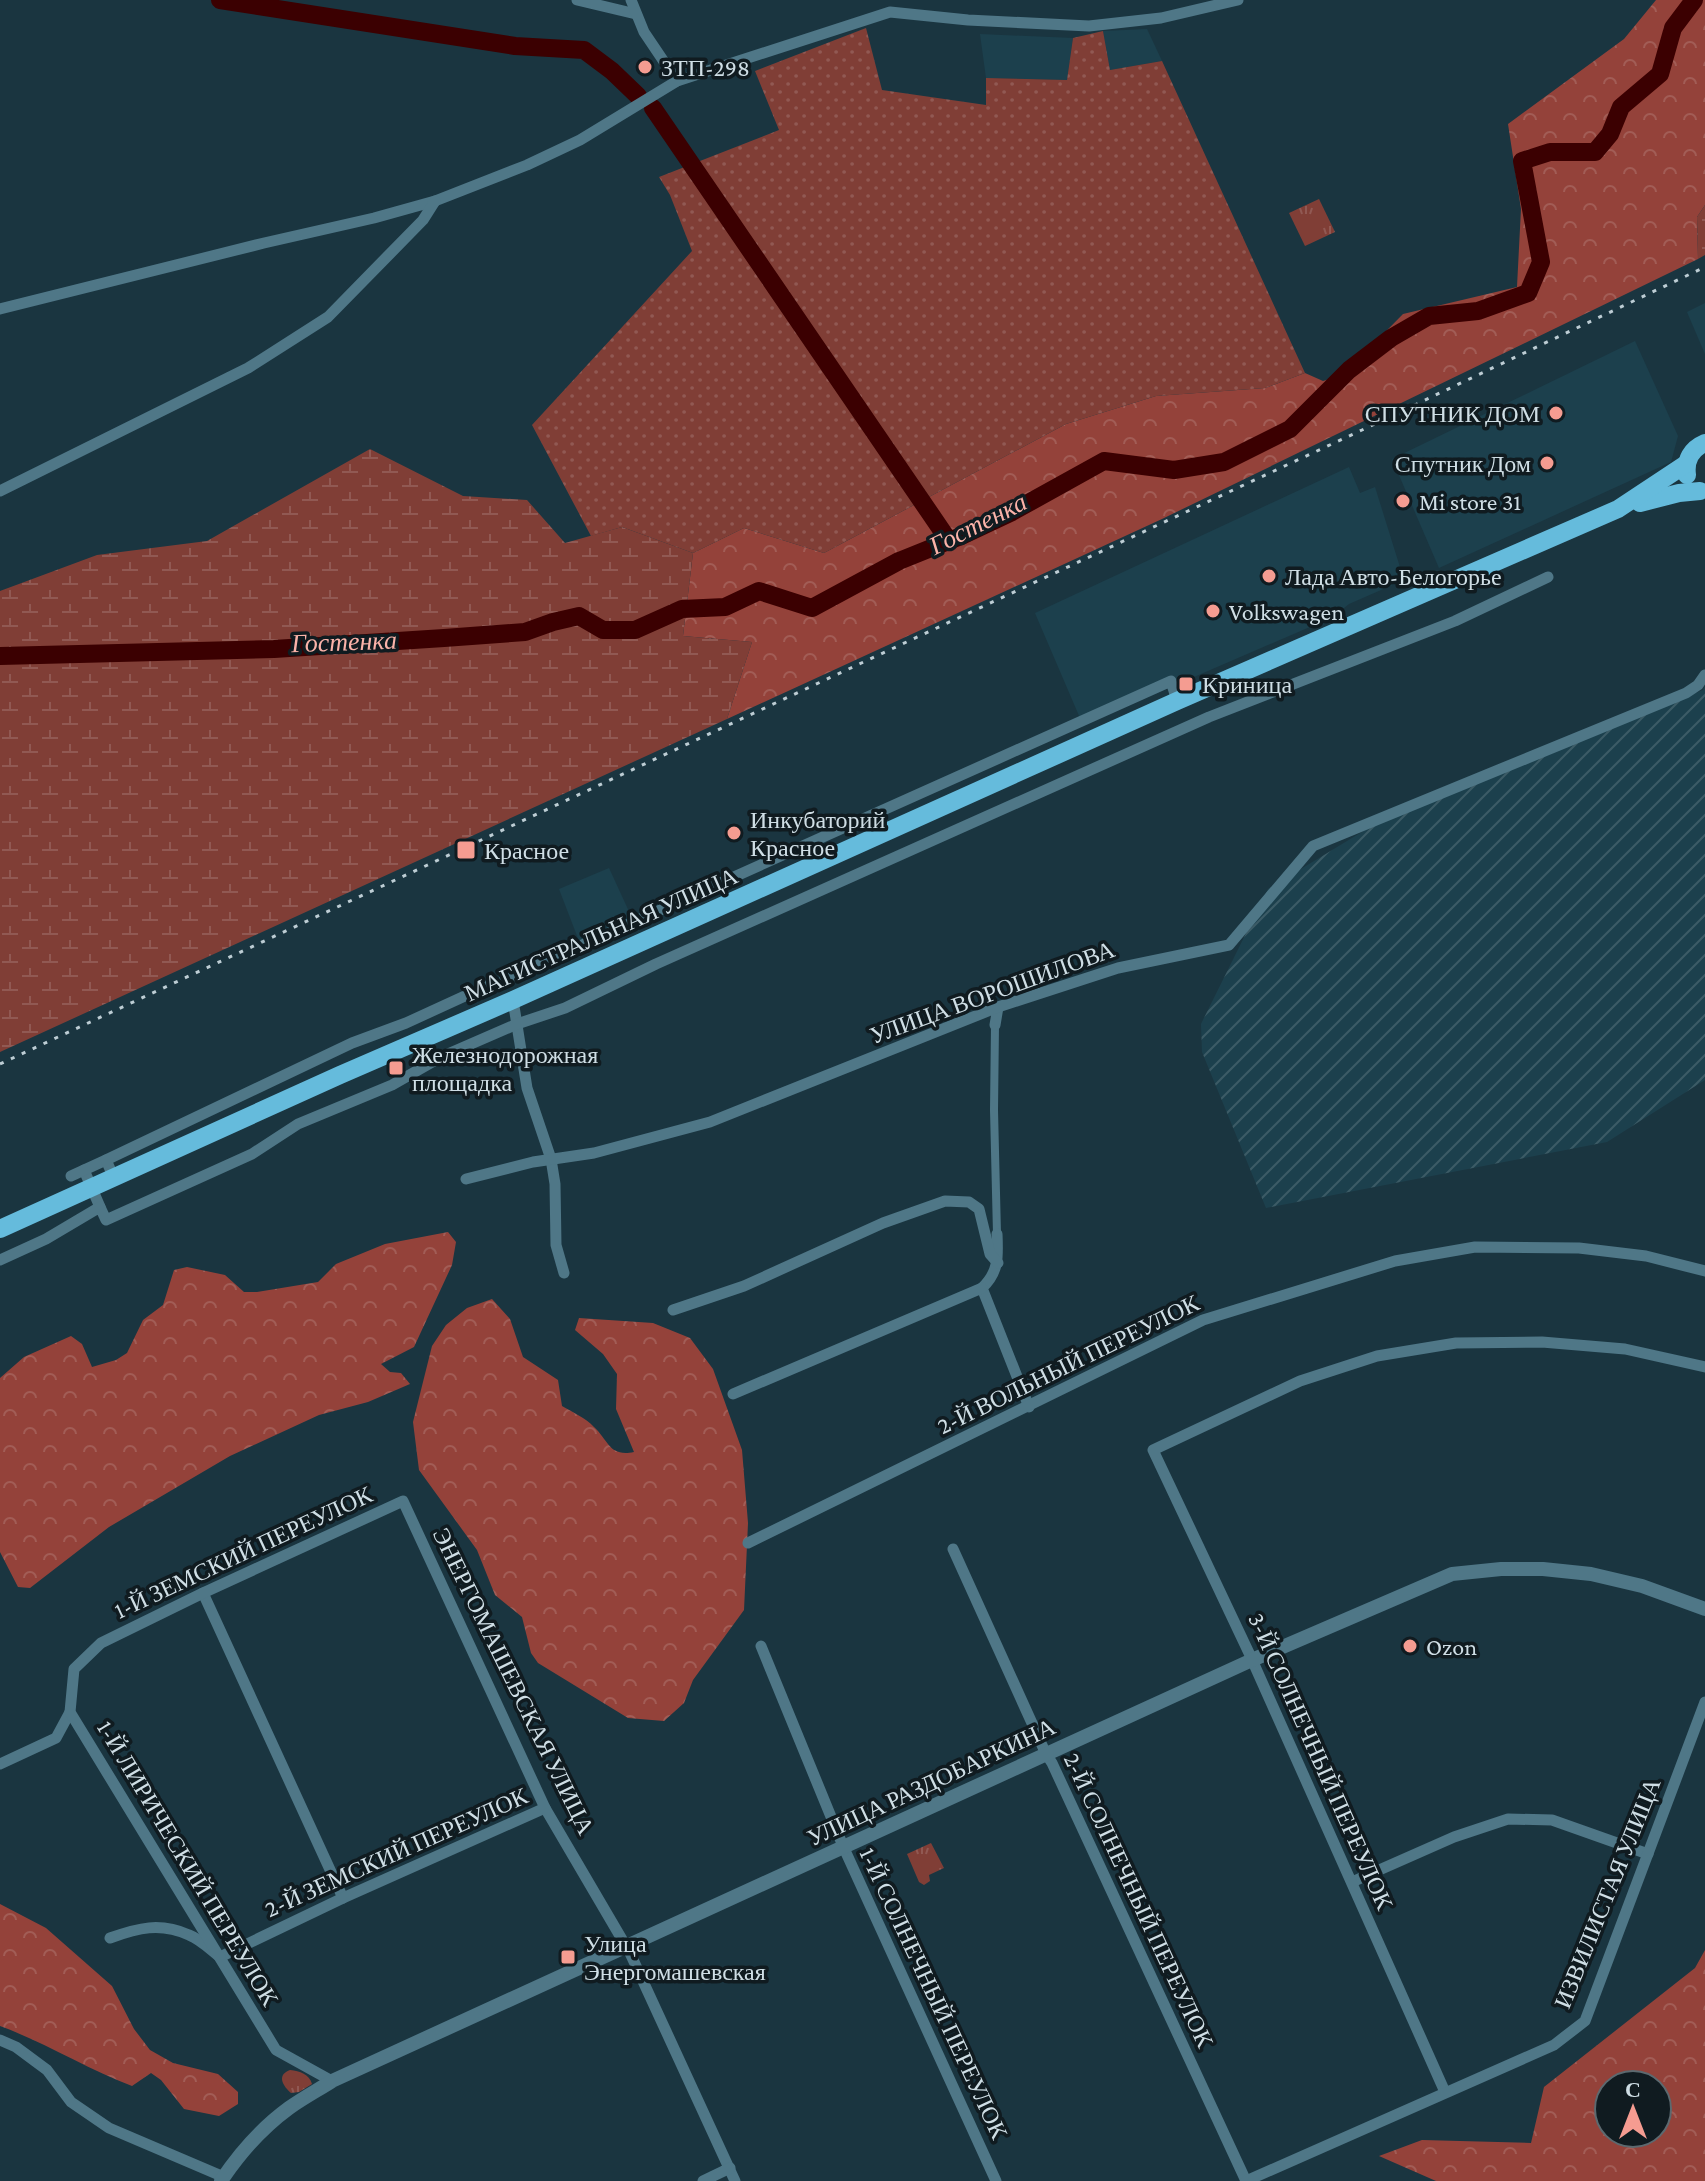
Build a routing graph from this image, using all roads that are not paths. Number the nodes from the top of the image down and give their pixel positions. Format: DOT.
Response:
graph roads {
  1 [pos="577,0"];
  2 [pos="631,0"];
  3 [pos="1238,0"];
  4 [pos="889,6"];
  5 [pos="636,14"];
  6 [pos="677,81"];
  7 [pos="435,201"];
  8 [pos="0,309"];
  9 [pos="1705,443"];
  10 [pos="1686,464"];
  11 [pos="0,491"];
  12 [pos="1703,493"];
  13 [pos="1618,509"];
  14 [pos="1548,577"];
  15 [pos="1705,675"];
  16 [pos="1177,701"];
  17 [pos="504,980"];
  18 [pos="491,984"];
  19 [pos="513,1000"];
  20 [pos="998,1007"];
  21 [pos="517,1024"];
  22 [pos="995,1025"];
  23 [pos="551,1159"];
  24 [pos="106,1160"];
  25 [pos="84,1170"];
  26 [pos="71,1176"];
  27 [pos="114,1178"];
  28 [pos="466,1179"];
  29 [pos="92,1188"];
  30 [pos="100,1207"];
  31 [pos="0,1229"];
  32 [pos="997,1234"];
  33 [pos="0,1260"];
  34 [pos="998,1263"];
  35 [pos="1705,1269"];
  36 [pos="564,1273"];
  37 [pos="982,1288"];
  38 [pos="673,1310"];
  39 [pos="1705,1367"];
  40 [pos="733,1394"];
  41 [pos="1029,1407"];
  42 [pos="403,1501"];
  43 [pos="748,1543"];
  44 [pos="953,1549"];
  45 [pos="203,1593"];
  46 [pos="1705,1609"];
  47 [pos="101,1643"];
  48 [pos="761,1646"];
  49 [pos="1252,1660"];
  50 [pos="1705,1702"];
  51 [pos="70,1712"];
  52 [pos="1046,1754"];
  53 [pos="0,1764"];
  54 [pos="545,1808"];
  55 [pos="843,1846"];
  56 [pos="1648,1854"];
  57 [pos="1352,1882"];
  58 [pos="343,1898"];
  59 [pos="110,1938"];
  60 [pos="627,1947"];
  61 [pos="220,1957"];
  62 [pos="0,2040"];
  63 [pos="332,2081"];
  64 [pos="1445,2092"];
  65 [pos="730,2168"];
  66 [pos="222,2179"];
  67 [pos="703,2181"];
  68 [pos="735,2181"];
  69 [pos="996,2181"];
  70 [pos="1246,2181"];
  1 -- 5 [label="street"];
  2 -- 5 [label="street"];
  3 -- 4 [label="street"];
  4 -- 6 [label="street"];
  5 -- 6 [label="street"];
  6 -- 7 [label="street"];
  7 -- 8 [label="street"];
  7 -- 11 [label="street"];
  9 -- 10 [label="main road, МАГИСТРАЛЬНАЯ УЛИЦА"];
  10 -- 12 [label="main road, МАГИСТРАЛЬНАЯ УЛИЦА"];
  10 -- 13 [label="main road, МАГИСТРАЛЬНАЯ УЛИЦА"];
  12 -- 13 [label="main road, МАГИСТРАЛЬНАЯ УЛИЦА"];
  13 -- 16 [label="main road, МАГИСТРАЛЬНАЯ УЛИЦА"];
  14 -- 21 [label="street"];
  15 -- 20 [label="street, УЛИЦА ВОРОШИЛОВА"];
  16 -- 17 [label="street"];
  16 -- 19 [label="main road, МАГИСТРАЛЬНАЯ УЛИЦА"];
  18 -- 24 [label="street"];
  19 -- 21 [label="street"];
  19 -- 27 [label="main road, МАГИСТРАЛЬНАЯ УЛИЦА"];
  20 -- 22 [label="street"];
  20 -- 23 [label="street, УЛИЦА ВОРОШИЛОВА"];
  21 -- 23 [label="street"];
  21 -- 30 [label="street"];
  22 -- 32 [label="street"];
  23 -- 28 [label="street, УЛИЦА ВОРОШИЛОВА"];
  23 -- 36 [label="street"];
  24 -- 25 [label="street"];
  24 -- 27 [label="street"];
  25 -- 26 [label="street"];
  25 -- 29 [label="street"];
  27 -- 29 [label="main road, МАГИСТРАЛЬНАЯ УЛИЦА"];
  29 -- 30 [label="street"];
  29 -- 31 [label="main road, МАГИСТРАЛЬНАЯ УЛИЦА"];
  30 -- 33 [label="street"];
  32 -- 34 [label="street"];
  34 -- 37 [label="street"];
  34 -- 38 [label="street"];
  35 -- 41 [label="street, 2-Й ВОЛЬНЫЙ ПЕРЕУЛОК"];
  37 -- 40 [label="street"];
  37 -- 41 [label="street"];
  39 -- 49 [label="street, 3-Й СОЛНЕЧНЫЙ ПЕРЕУЛОК"];
  41 -- 43 [label="street, 2-Й ВОЛЬНЫЙ ПЕРЕУЛОК"];
  42 -- 45 [label="street, 1-Й ЗЕМСКИЙ ПЕРЕУЛОК"];
  42 -- 54 [label="street, ЭНЕРГОМАШЕВСКАЯ УЛИЦА"];
  44 -- 52 [label="street, 2-Й СОЛНЕЧНЫЙ ПЕРЕУЛОК"];
  45 -- 47 [label="street, 1-Й ЗЕМСКИЙ ПЕРЕУЛОК"];
  45 -- 58 [label="street"];
  46 -- 49 [label="street, УЛИЦА РАЗДОБАРКИНА"];
  47 -- 51 [label="street, 1-Й ЛИРИЧЕСКИЙ ПЕРЕУЛОК"];
  48 -- 55 [label="street, 1-Й СОЛНЕЧНЫЙ ПЕРЕУЛОК"];
  49 -- 52 [label="street, УЛИЦА РАЗДОБАРКИНА"];
  49 -- 57 [label="street, 3-Й СОЛНЕЧНЫЙ ПЕРЕУЛОК"];
  50 -- 56 [label="street, ИЗВИЛИСТАЯ УЛИЦА"];
  51 -- 53 [label="street"];
  51 -- 61 [label="street, 1-Й ЛИРИЧЕСКИЙ ПЕРЕУЛОК"];
  52 -- 55 [label="street, УЛИЦА РАЗДОБАРКИНА"];
  52 -- 70 [label="street, 2-Й СОЛНЕЧНЫЙ ПЕРЕУЛОК"];
  54 -- 58 [label="street, 2-Й ЗЕМСКИЙ ПЕРЕУЛОК"];
  54 -- 60 [label="street, ЭНЕРГОМАШЕВСКАЯ УЛИЦА"];
  55 -- 60 [label="street, УЛИЦА РАЗДОБАРКИНА"];
  55 -- 69 [label="street, 1-Й СОЛНЕЧНЫЙ ПЕРЕУЛОК"];
  56 -- 57 [label="street"];
  56 -- 64 [label="street, ИЗВИЛИСТАЯ УЛИЦА"];
  57 -- 64 [label="street, 3-Й СОЛНЕЧНЫЙ ПЕРЕУЛОК"];
  58 -- 61 [label="street, 2-Й ЗЕМСКИЙ ПЕРЕУЛОК"];
  59 -- 61 [label="street"];
  60 -- 63 [label="street, УЛИЦА РАЗДОБАРКИНА"];
  60 -- 65 [label="street, ЭНЕРГОМАШЕВСКАЯ УЛИЦА"];
  61 -- 63 [label="street, 1-Й ЛИРИЧЕСКИЙ ПЕРЕУЛОК"];
  62 -- 66 [label="street"];
  63 -- 66 [label="street, УЛИЦА РАЗДОБАРКИНА"];
  64 -- 70 [label="street, ИЗВИЛИСТАЯ УЛИЦА"];
  65 -- 67 [label="street"];
  65 -- 68 [label="street, ЭНЕРГОМАШЕВСКАЯ УЛИЦА"];
}
